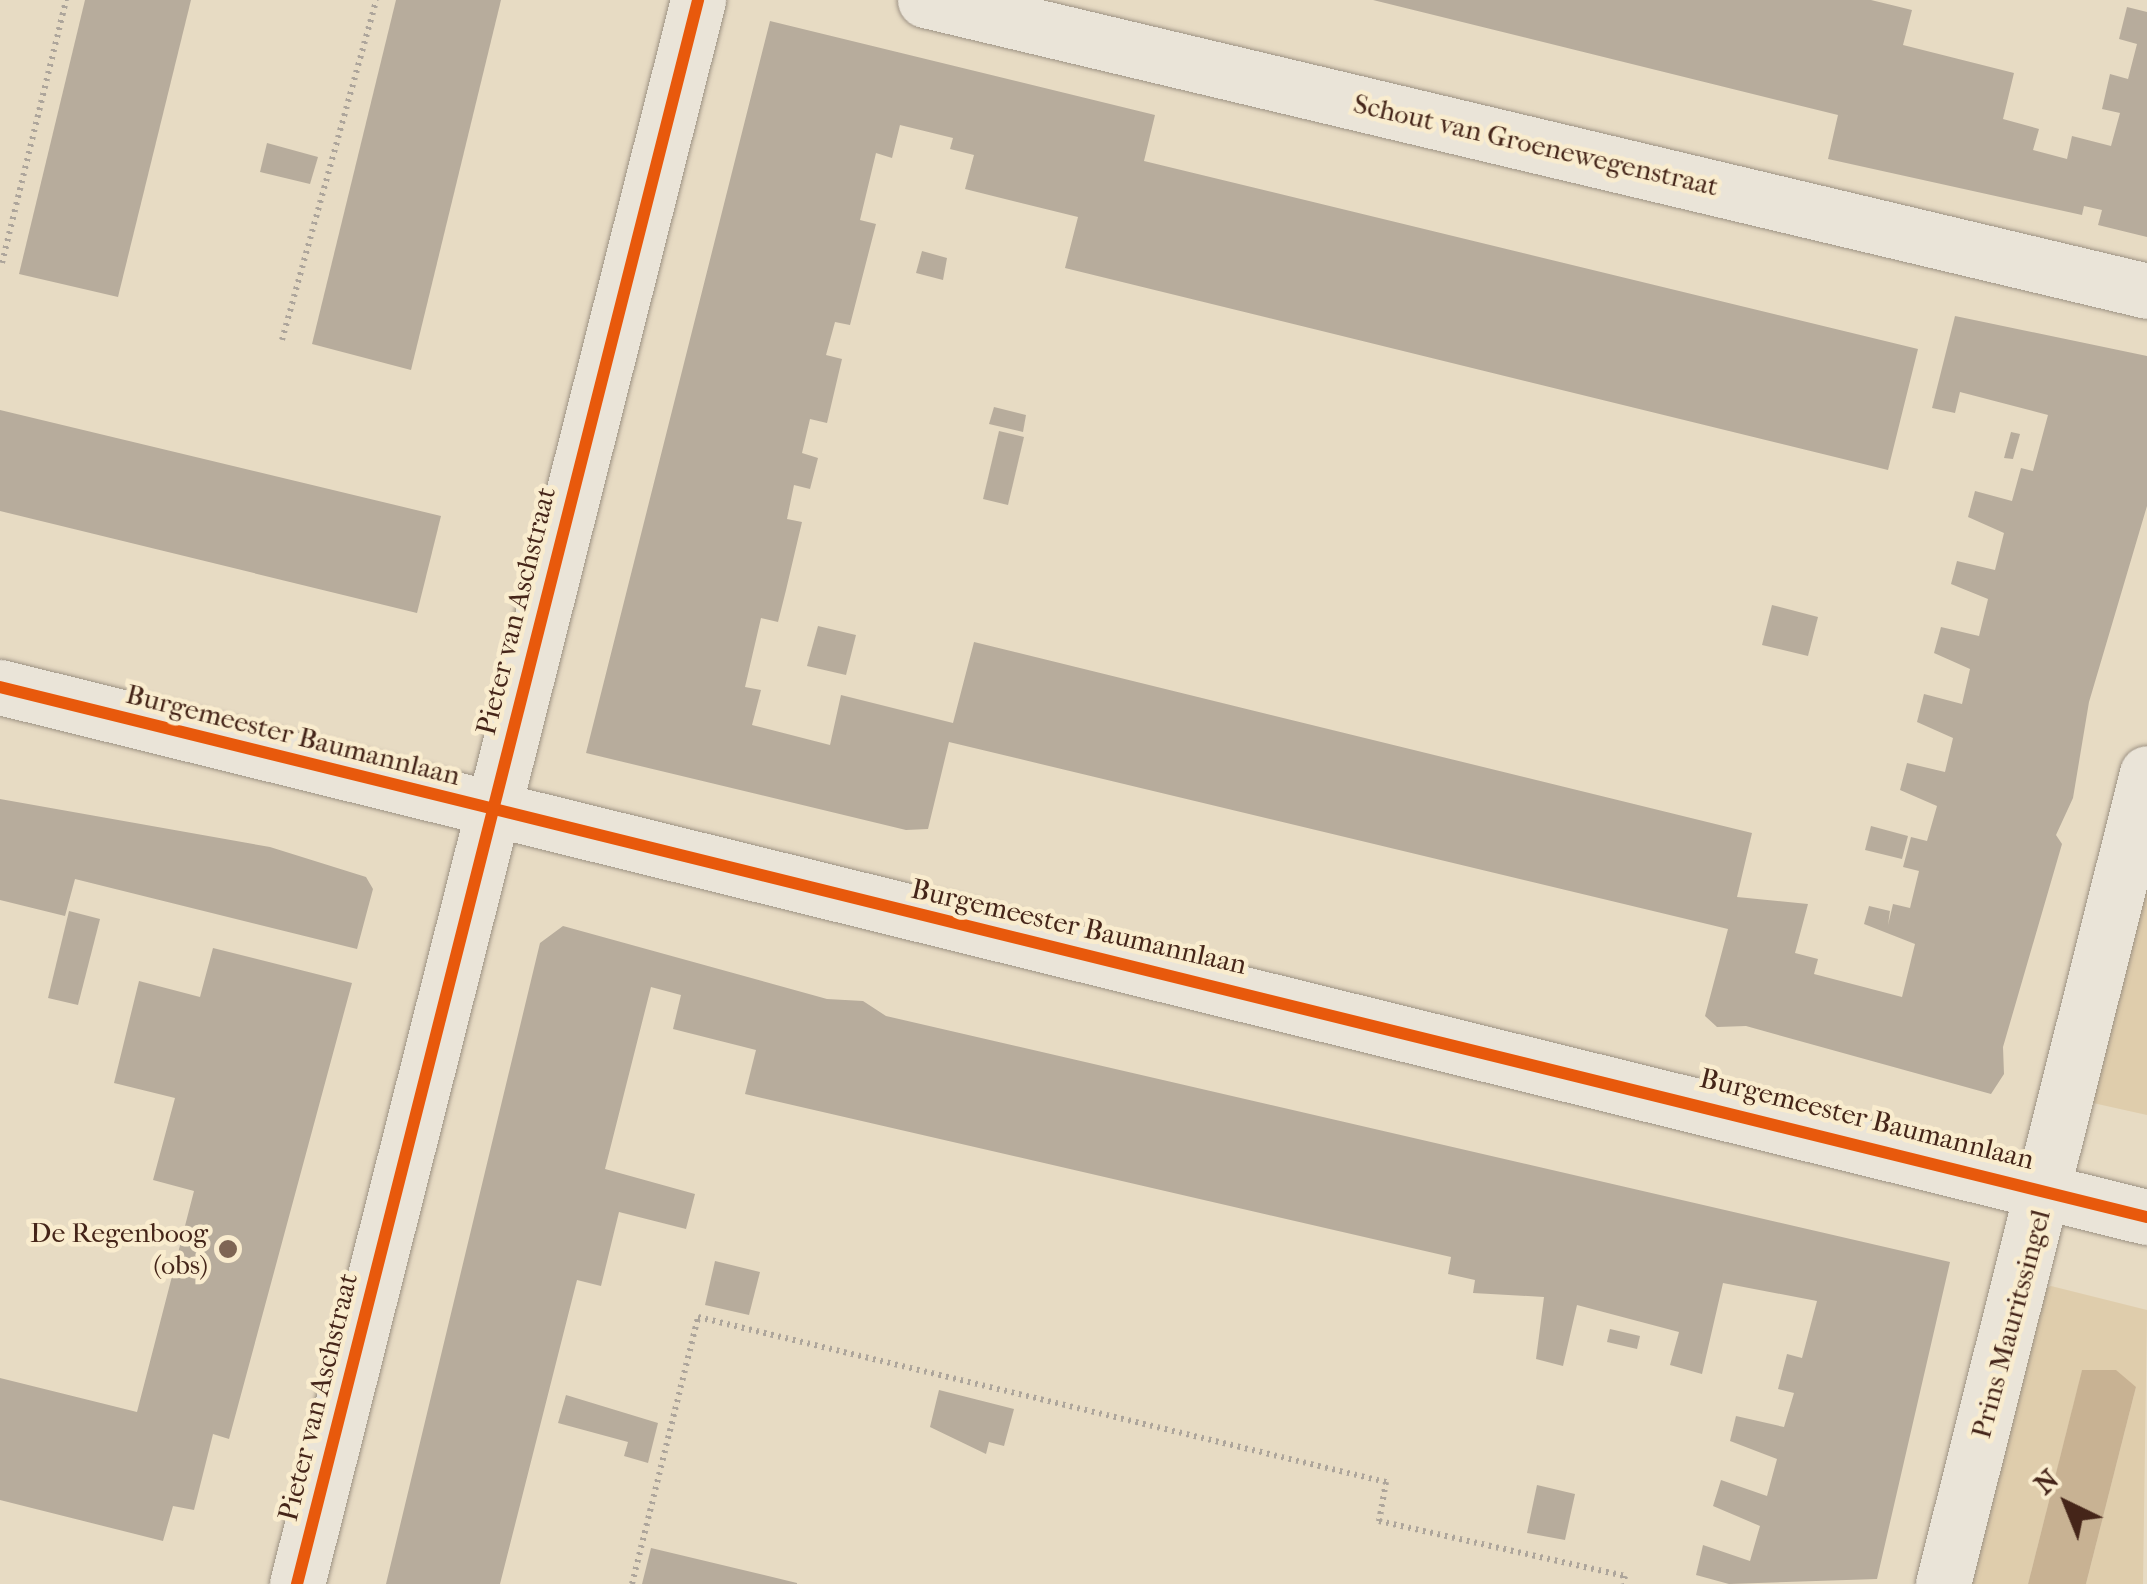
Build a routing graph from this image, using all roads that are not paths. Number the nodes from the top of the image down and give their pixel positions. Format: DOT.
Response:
graph roads {
  1 [pos="698,0"];
  2 [pos="924,0"];
  3 [pos="2147,291"];
  4 [pos="0,686"];
  5 [pos="2147,773"];
  6 [pos="490,811"];
  7 [pos="2046,1191"];
  8 [pos="2147,1216"];
  9 [pos="297,1584"];
  10 [pos="1943,1584"];
  1 -- 6 [label="street, Pieter van Aschstraat"];
  2 -- 3 [label="street, Schout van Groenewegenstraat"];
  4 -- 6 [label="street, Burgemeester Baumannlaan"];
  5 -- 7 [label="street, Prins Mauritssingel"];
  6 -- 7 [label="street, Burgemeester Baumannlaan"];
  6 -- 9 [label="street, Pieter van Aschstraat"];
  7 -- 8 [label="street, Burgemeester Baumannlaan"];
  7 -- 10 [label="street, Prins Mauritssingel"];
}
